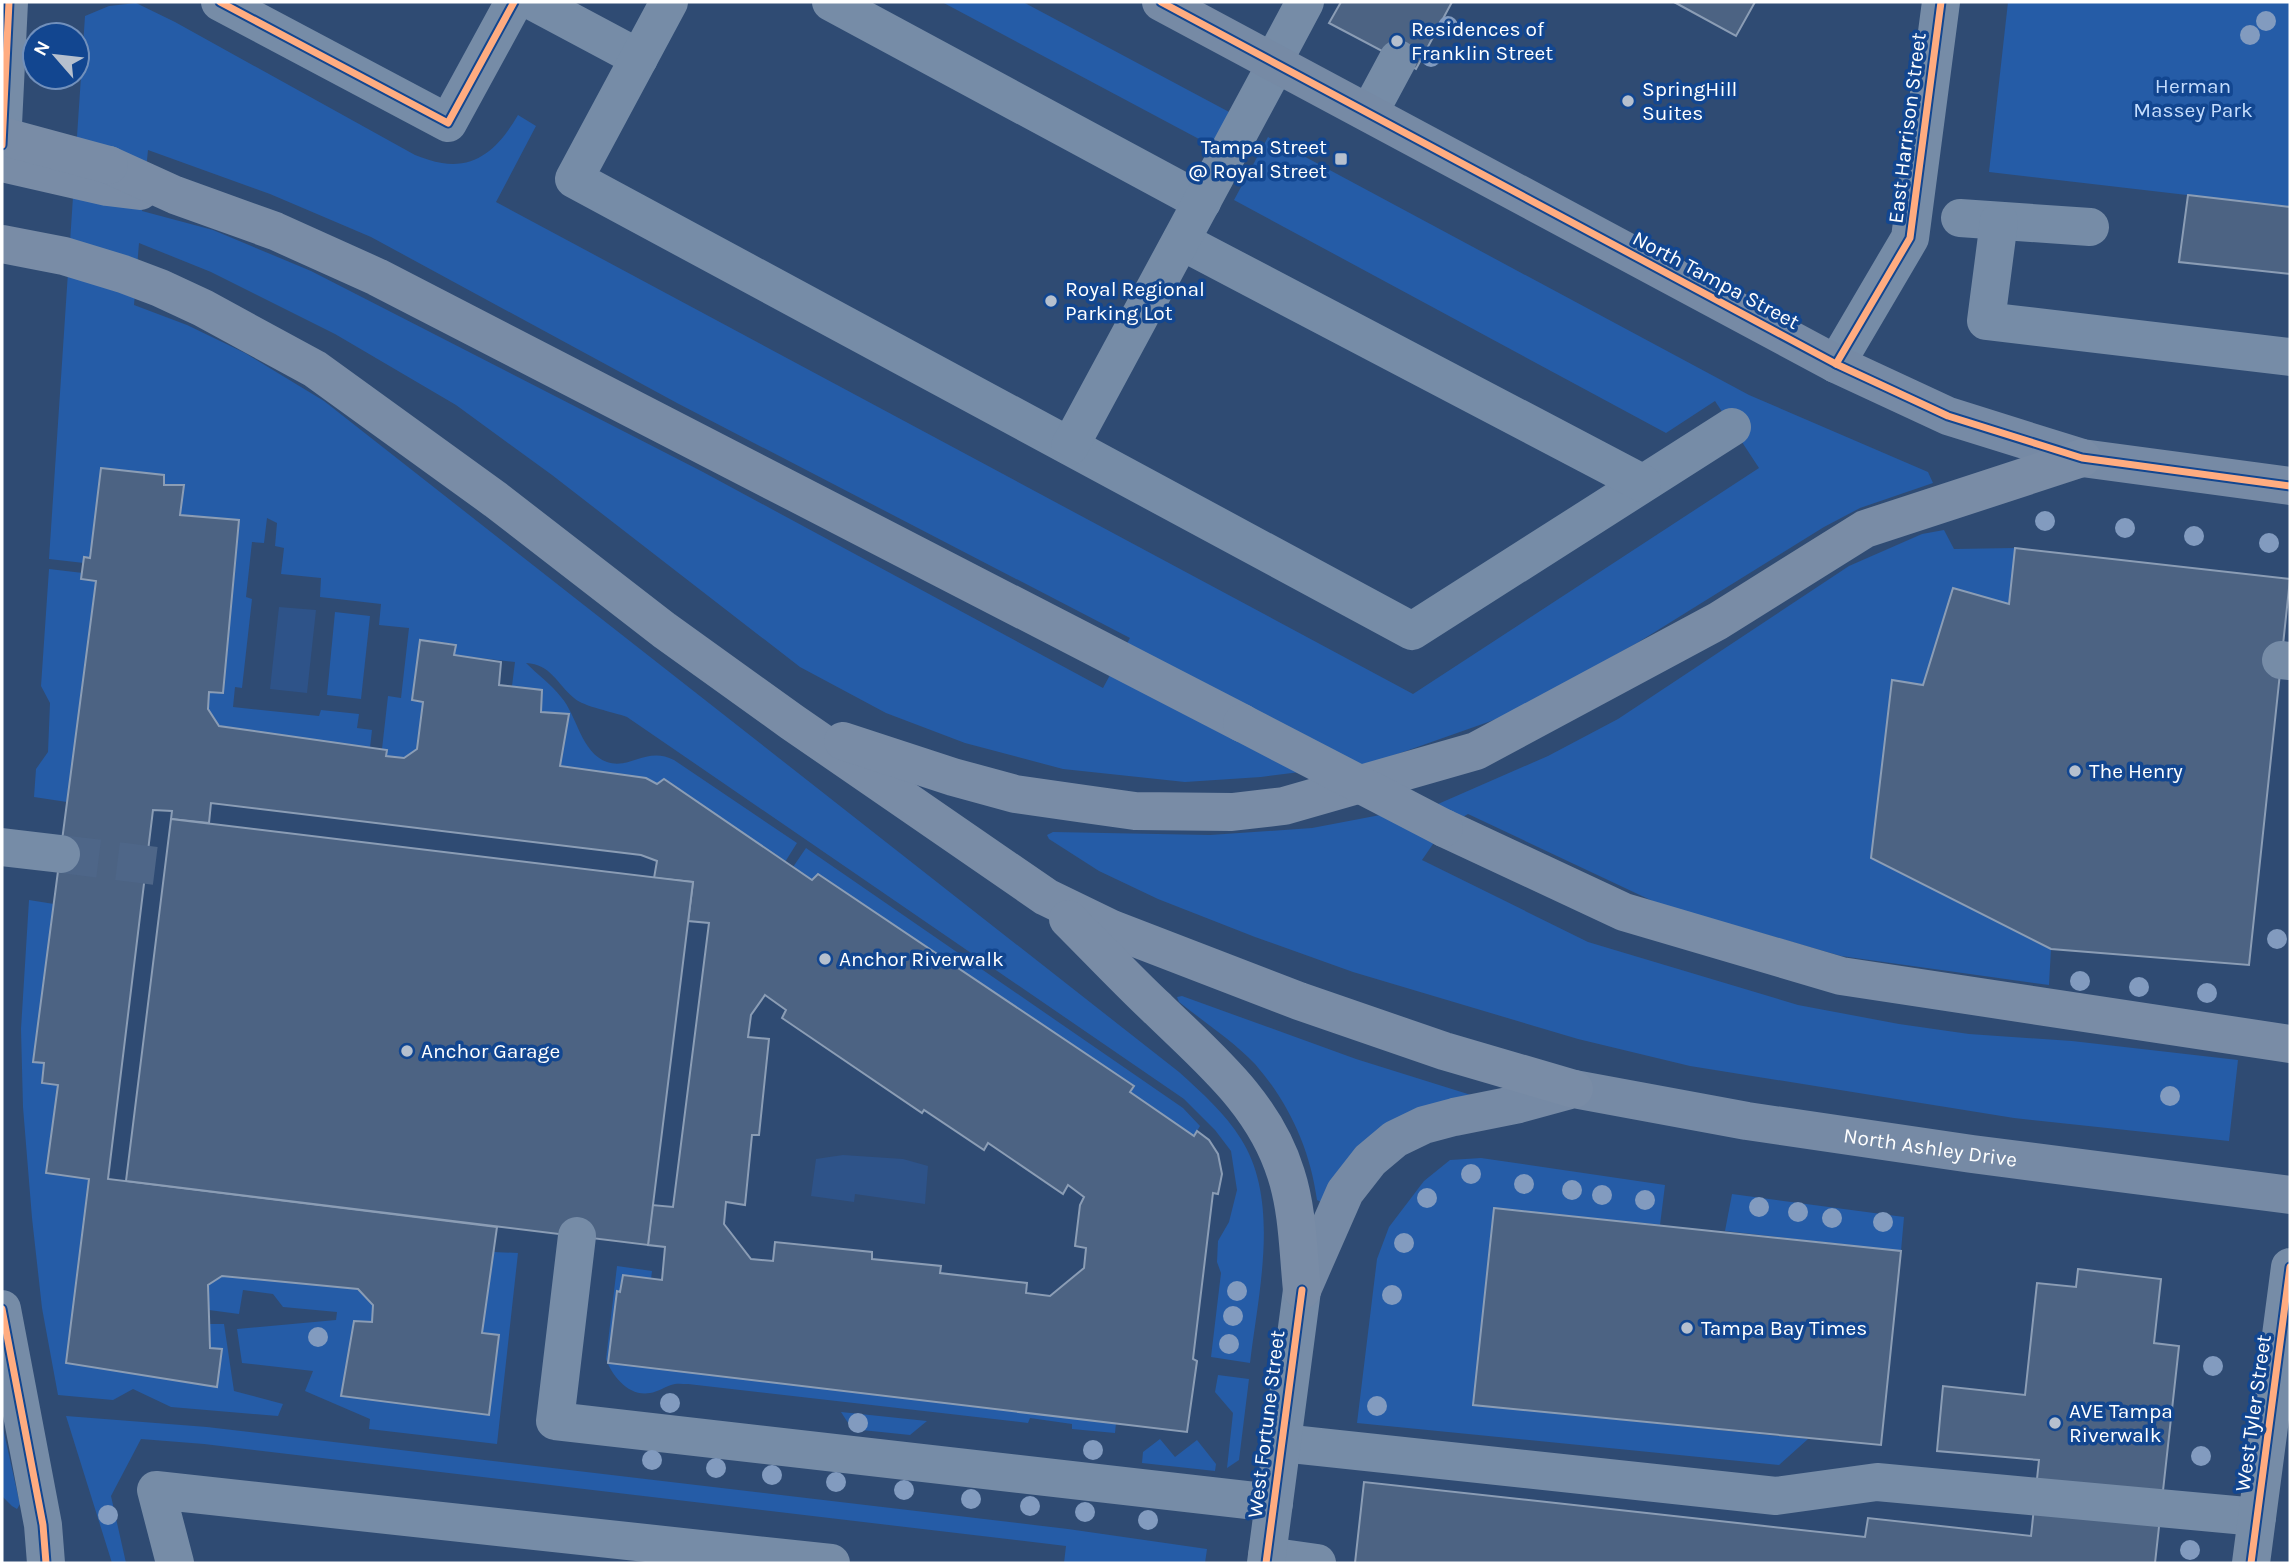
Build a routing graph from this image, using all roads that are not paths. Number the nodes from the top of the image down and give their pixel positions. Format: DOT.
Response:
graph roads {
  1 [pos="9,2"];
  2 [pos="220,2"];
  3 [pos="514,2"];
  4 [pos="534,2"];
  5 [pos="669,2"];
  6 [pos="831,2"];
  7 [pos="1161,2"];
  8 [pos="1305,2"];
  9 [pos="1941,2"];
  10 [pos="1202,11"];
  11 [pos="639,58"];
  12 [pos="1398,59"];
  13 [pos="1275,63"];
  14 [pos="1369,113"];
  15 [pos="2,136"];
  16 [pos="2,145"];
  17 [pos="2,163"];
  18 [pos="108,176"];
  19 [pos="1202,202"];
  20 [pos="1960,218"];
  21 [pos="1999,220"];
  22 [pos="2090,227"];
  23 [pos="1181,241"];
  24 [pos="2,244"];
  25 [pos="2290,358"];
  26 [pos="1836,364"];
  27 [pos="1732,426"];
  28 [pos="1070,446"];
  29 [pos="2082,458"];
  30 [pos="1642,484"];
  31 [pos="2290,486"];
  32 [pos="792,722"];
  33 [pos="2,847"];
  34 [pos="61,854"];
  35 [pos="1046,897"];
  36 [pos="2290,1044"];
  37 [pos="1574,1089"];
  38 [pos="2290,1195"];
  39 [pos="577,1236"];
  40 [pos="2290,1267"];
  41 [pos="1302,1290"];
  42 [pos="2,1309"];
  43 [pos="1282,1443"];
  44 [pos="1274,1503"];
  45 [pos="2257,1517"];
  46 [pos="1266,1560"];
  47 [pos="46,1563"];
  48 [pos="175,1563"];
  49 [pos="831,1563"];
  50 [pos="1317,1563"];
  51 [pos="2251,1563"];
  1 -- 16 [label="street"];
  2 -- 3 [label="street"];
  4 -- 11 [label="street"];
  5 -- 11 [label="street"];
  6 -- 19 [label="street"];
  7 -- 10 [label="main road, North Tampa Street"];
  8 -- 13 [label="street"];
  9 -- 26 [label="street, East Harrison Street"];
  10 -- 13 [label="main road, North Tampa Street"];
  11 -- 28 [label="street"];
  12 -- 14 [label="street"];
  13 -- 14 [label="main road, North Tampa Street"];
  13 -- 19 [label="street"];
  14 -- 26 [label="main road, North Tampa Street"];
  15 -- 18 [label="highway, bridge"];
  17 -- 18 [label="highway"];
  18 -- 36 [label="highway, bridge"];
  19 -- 23 [label="street"];
  20 -- 21 [label="street"];
  21 -- 22 [label="street"];
  21 -- 25 [label="street"];
  23 -- 28 [label="street"];
  23 -- 30 [label="street"];
  24 -- 32 [label="highway"];
  26 -- 29 [label="main road, North Tampa Street"];
  27 -- 30 [label="street"];
  28 -- 30 [label="street"];
  29 -- 31 [label="main road, North Tampa Street"];
  29 -- 32 [label="highway"];
  32 -- 35 [label="highway"];
  33 -- 34 [label="street"];
  35 -- 37 [label="highway"];
  35 -- 41 [label="highway"];
  37 -- 38 [label="main road, North Ashley Drive"];
  37 -- 41 [label="main road"];
  39 -- 44 [label="street"];
  40 -- 45 [label="street, West Tyler Street"];
  41 -- 43 [label="street, West Fortune Street"];
  42 -- 47 [label="street"];
  43 -- 44 [label="street, West Fortune Street"];
  43 -- 45 [label="street"];
  44 -- 46 [label="street, West Fortune Street"];
  45 -- 51 [label="street, West Tyler Street"];
  46 -- 50 [label="street"];
  48 -- 49 [label="street"];
}
